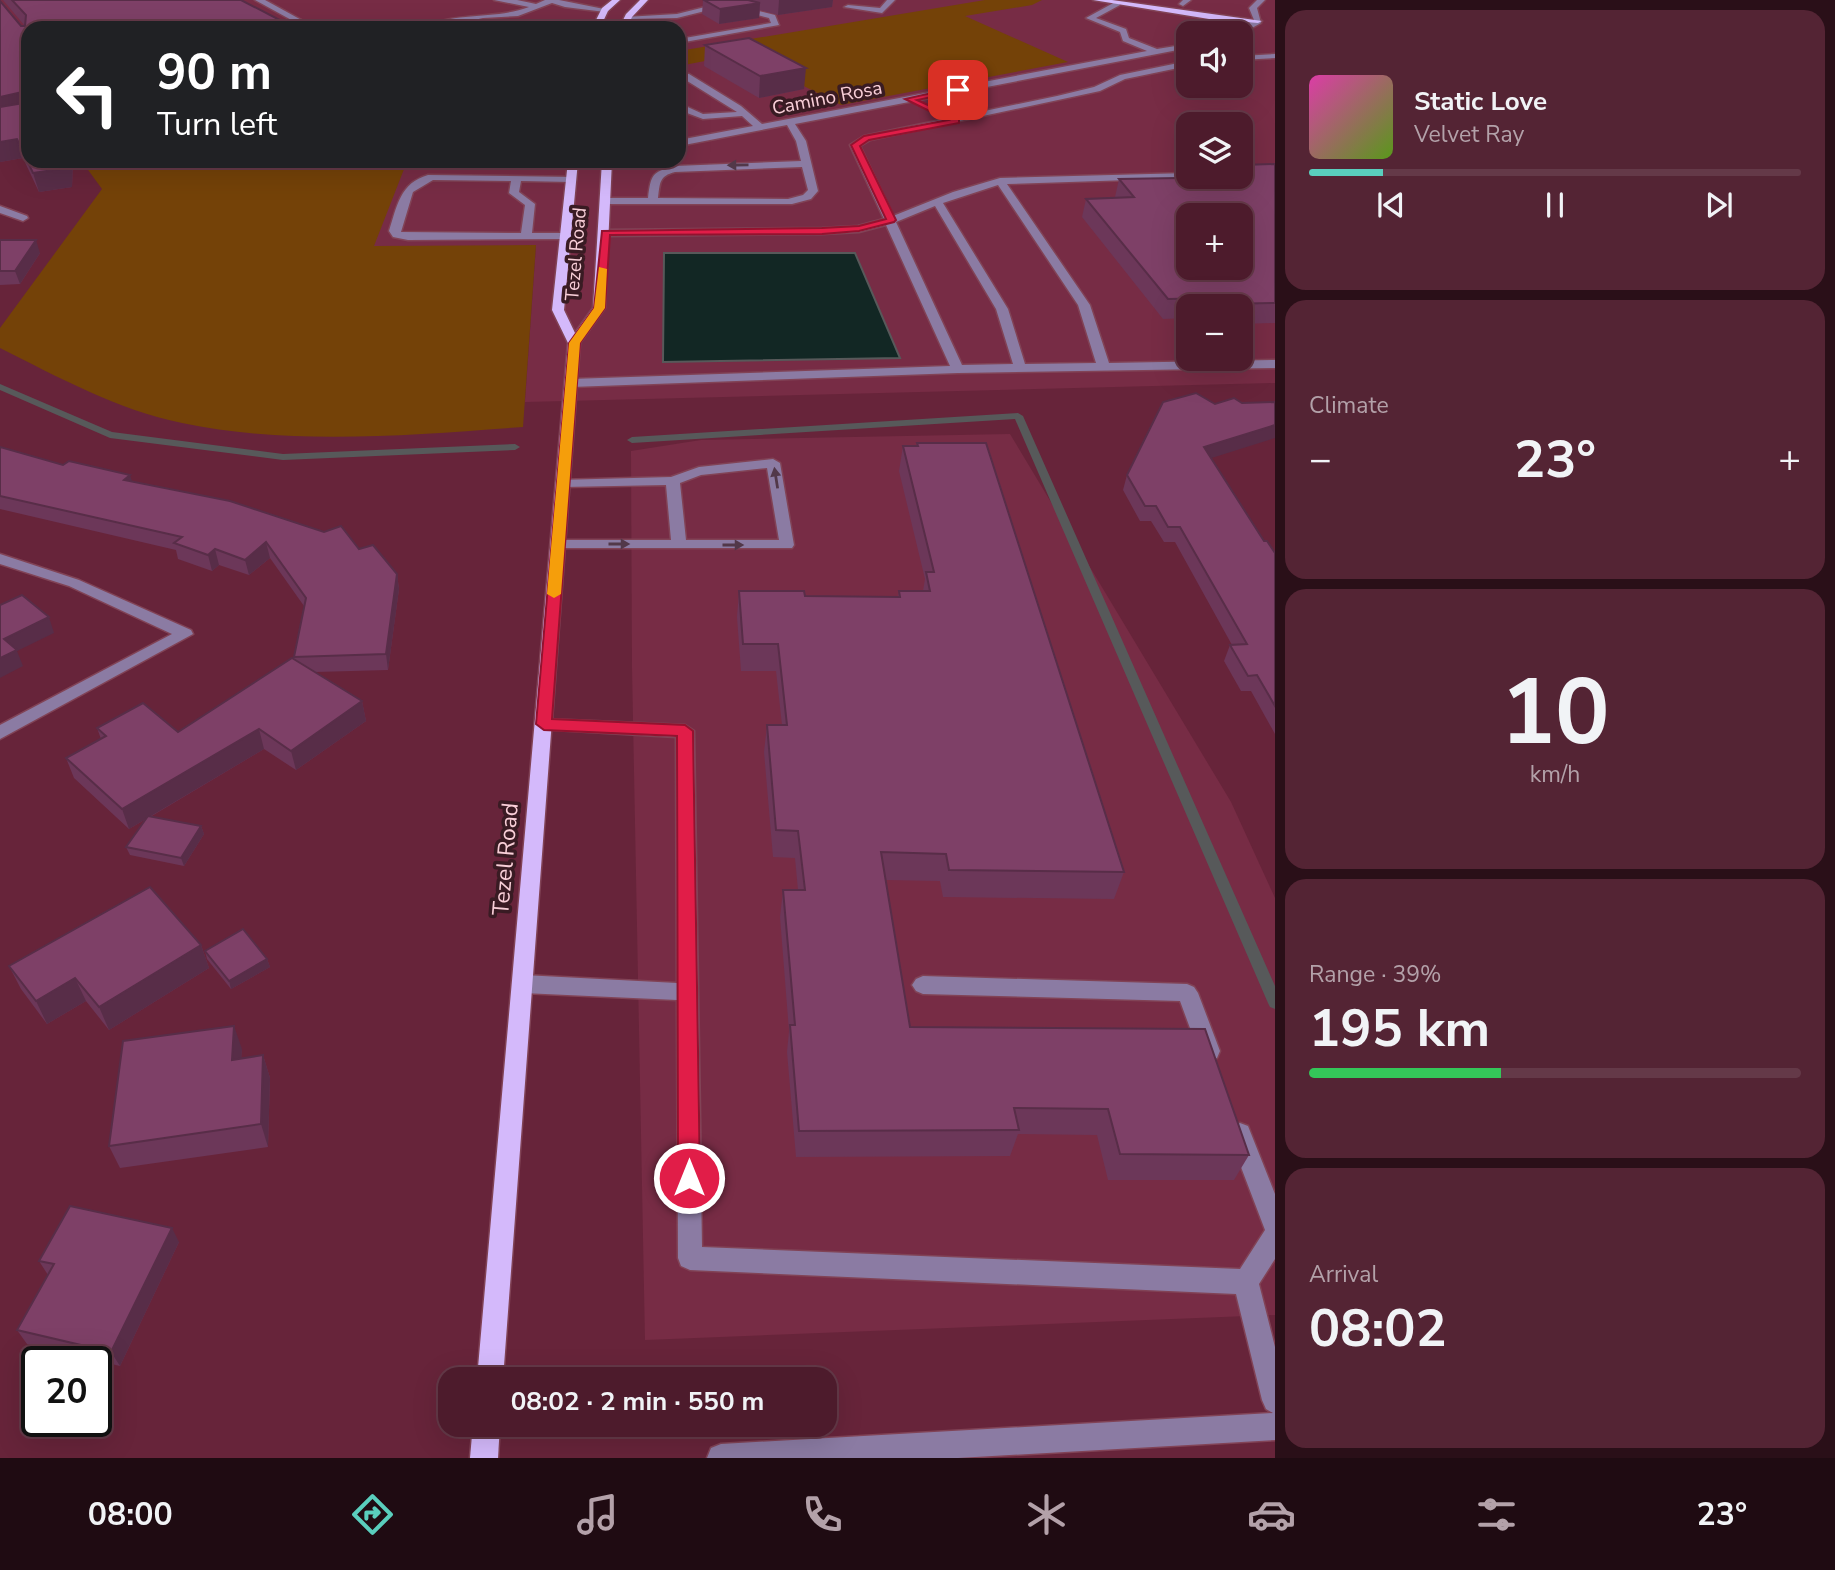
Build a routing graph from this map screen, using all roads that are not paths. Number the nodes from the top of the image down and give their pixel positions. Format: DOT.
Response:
graph roads {
  1 [pos="259,0"];
  2 [pos="498,0"];
  3 [pos="552,0"];
  4 [pos="616,0"];
  5 [pos="644,0"];
  6 [pos="866,0"];
  7 [pos="891,0"];
  8 [pos="1097,0"];
  9 [pos="1154,0"];
  10 [pos="1261,0"];
  11 [pos="569,2"];
  12 [pos="850,2"];
  13 [pos="1185,2"];
  14 [pos="1117,3"];
  15 [pos="533,9"];
  16 [pos="605,10"];
  17 [pos="629,17"];
  18 [pos="299,21"];
  19 [pos="460,21"];
  20 [pos="600,21"];
  21 [pos="627,21"];
  22 [pos="1262,21"];
  23 [pos="1253,25"];
  24 [pos="686,40"];
  25 [pos="1176,48"];
  26 [pos="1156,52"];
  27 [pos="1275,56"];
  28 [pos="1253,57"];
  29 [pos="1176,66"];
  30 [pos="686,76"];
  31 [pos="909,99"];
  32 [pos="920,105"];
  33 [pos="932,110"];
  34 [pos="686,112"];
  35 [pos="744,113"];
  36 [pos="956,121"];
  37 [pos="790,122"];
  38 [pos="760,128"];
  39 [pos="686,142"];
  40 [pos="806,164"];
  41 [pos="572,168"];
  42 [pos="607,168"];
  43 [pos="685,168"];
  44 [pos="686,168"];
  45 [pos="1176,176"];
  46 [pos="516,178"];
  47 [pos="571,178"];
  48 [pos="1000,181"];
  49 [pos="606,201"];
  50 [pos="653,201"];
  51 [pos="937,202"];
  52 [pos="0,209"];
  53 [pos="23,218"];
  54 [pos="891,220"];
  55 [pos="605,233"];
  56 [pos="526,236"];
  57 [pos="565,236"];
  58 [pos="574,343"];
  59 [pos="1275,364"];
  60 [pos="1104,366"];
  61 [pos="1020,368"];
  62 [pos="958,369"];
  63 [pos="571,383"];
  64 [pos="673,481"];
  65 [pos="563,483"];
  66 [pos="558,544"];
  67 [pos="679,545"];
  68 [pos="0,559"];
  69 [pos="544,724"];
  70 [pos="0,733"];
  71 [pos="523,984"];
  72 [pos="923,985"];
  73 [pos="687,992"];
  74 [pos="1217,1070"];
  75 [pos="1231,1109"];
  76 [pos="1275,1225"];
  77 [pos="1275,1237"];
  78 [pos="1246,1282"];
  79 [pos="491,1367"];
  80 [pos="1275,1400"];
  81 [pos="1275,1426"];
  82 [pos="486,1437"];
  83 [pos="1022,1449"];
  84 [pos="484,1458"];
  85 [pos="721,1458"];
  1 -- 18 [label="street"];
  2 -- 15 [label="street"];
  3 -- 11 [label="street"];
  3 -- 15 [label="street"];
  4 -- 16 [label="main road"];
  5 -- 17 [label="main road"];
  6 -- 12 [label="street"];
  7 -- 12 [label="street"];
  8 -- 14 [label="main road"];
  9 -- 13 [label="main road"];
  10 -- 22 [label="street"];
  11 -- 16 [label="street"];
  13 -- 22 [label="main road"];
  14 -- 22 [label="main road"];
  14 -- 26 [label="street"];
  15 -- 19 [label="street"];
  16 -- 20 [label="main road"];
  17 -- 21 [label="main road"];
  17 -- 24 [label="street"];
  22 -- 23 [label="street"];
  25 -- 26 [label="street, Camino Rosa"];
  26 -- 31 [label="street, Camino Rosa"];
  27 -- 28 [label="street"];
  29 -- 36 [label="street"];
  30 -- 35 [label="street"];
  31 -- 32 [label="street"];
  31 -- 37 [label="street, Camino Rosa"];
  33 -- 36 [label="street"];
  34 -- 35 [label="street"];
  35 -- 38 [label="street"];
  36 -- 54 [label="street"];
  37 -- 38 [label="street, Camino Rosa"];
  37 -- 40 [label="street"];
  38 -- 39 [label="street, Camino Rosa"];
  40 -- 44 [label="street, one-way"];
  40 -- 50 [label="street"];
  41 -- 47 [label="main road, Tezel Road"];
  42 -- 49 [label="main road, Tezel Road"];
  43 -- 50 [label="street, one-way"];
  45 -- 48 [label="street"];
  46 -- 47 [label="street"];
  46 -- 56 [label="street"];
  46 -- 56 [label="street"];
  47 -- 57 [label="main road, Tezel Road"];
  48 -- 51 [label="street"];
  48 -- 60 [label="street"];
  49 -- 50 [label="street"];
  49 -- 55 [label="main road, Tezel Road"];
  51 -- 54 [label="street"];
  51 -- 61 [label="street"];
  52 -- 53 [label="street"];
  54 -- 55 [label="street"];
  54 -- 62 [label="street"];
  55 -- 58 [label="main road, Tezel Road"];
  56 -- 57 [label="street"];
  57 -- 58 [label="main road, Tezel Road"];
  58 -- 63 [label="main road, Tezel Road"];
  59 -- 60 [label="street"];
  60 -- 61 [label="street"];
  61 -- 62 [label="street"];
  62 -- 63 [label="street"];
  63 -- 65 [label="main road, Tezel Road"];
  64 -- 65 [label="street"];
  64 -- 67 [label="street"];
  67 -- 64 [label="street, one-way"];
  65 -- 66 [label="main road, Tezel Road"];
  66 -- 67 [label="street, one-way"];
  66 -- 69 [label="main road, Tezel Road"];
  68 -- 70 [label="street"];
  69 -- 71 [label="main road, Tezel Road"];
  69 -- 73 [label="street"];
  71 -- 73 [label="street"];
  71 -- 79 [label="main road, Tezel Road"];
  72 -- 74 [label="street"];
  73 -- 78 [label="street"];
  75 -- 76 [label="street"];
  77 -- 78 [label="street"];
  78 -- 80 [label="street"];
  81 -- 83 [label="street"];
  82 -- 84 [label="main road"];
  83 -- 85 [label="street"];
}
